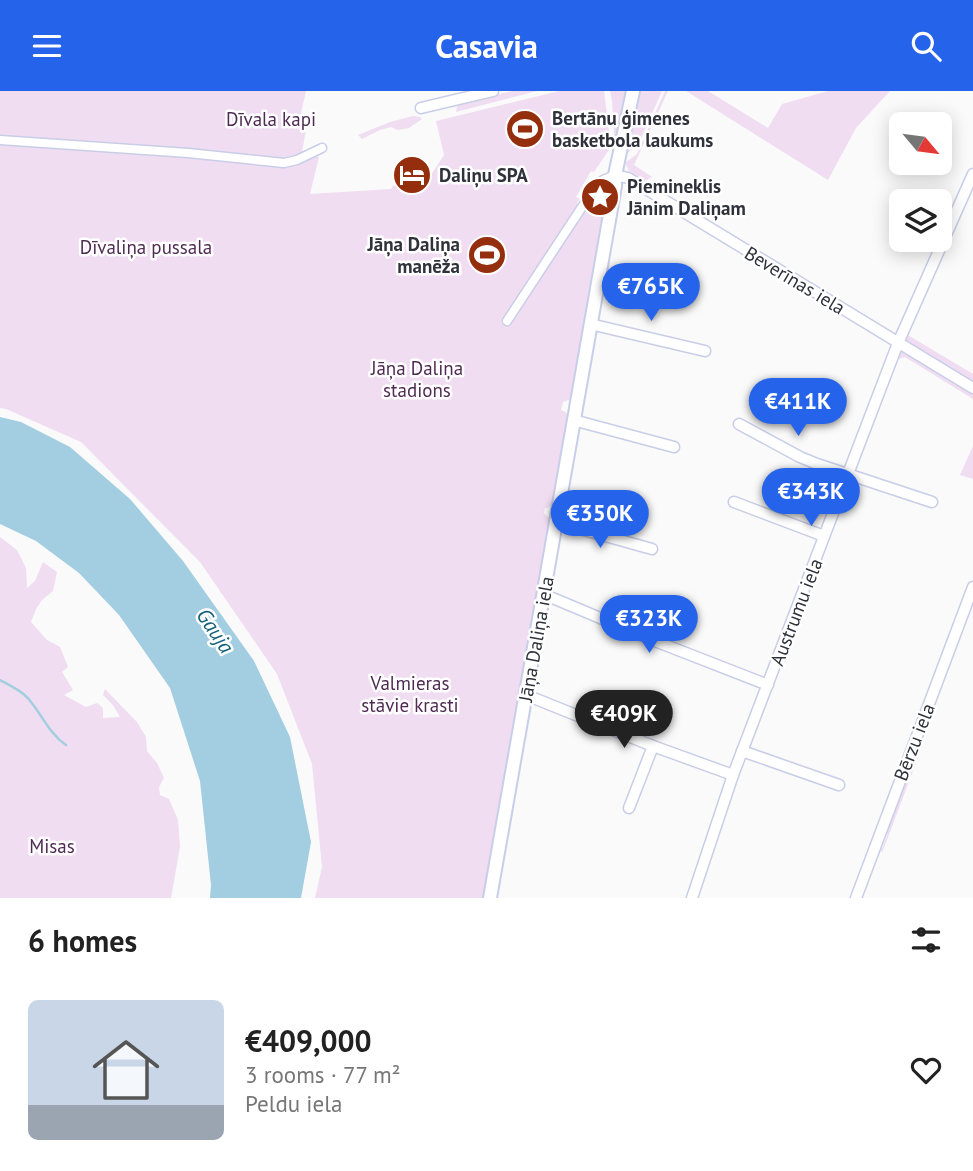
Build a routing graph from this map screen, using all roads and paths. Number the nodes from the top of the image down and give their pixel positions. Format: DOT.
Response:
graph roads {
  1 [pos="492,91"];
  2 [pos="633,91"];
  3 [pos="421,108"];
  4 [pos="0,140"];
  5 [pos="322,148"];
  6 [pos="973,174"];
  7 [pos="615,175"];
  8 [pos="507,321"];
  9 [pos="590,324"];
  10 [pos="898,343"];
  11 [pos="705,351"];
  12 [pos="973,388"];
  13 [pos="573,420"];
  14 [pos="739,424"];
  15 [pos="674,447"];
  16 [pos="848,473"];
  17 [pos="734,502"];
  18 [pos="932,502"];
  19 [pos="555,522"];
  20 [pos="824,536"];
  21 [pos="652,549"];
  22 [pos="973,587"];
  23 [pos="543,594"];
  24 [pos="768,685"];
  25 [pos="526,695"];
  26 [pos="653,746"];
  27 [pos="742,751"];
  28 [pos="733,775"];
  29 [pos="839,785"];
  30 [pos="629,808"];
  31 [pos="490,898"];
  32 [pos="692,898"];
  33 [pos="856,898"];
  1 -- 3 [label="street"];
  2 -- 7 [label="street, Jāņa Daliņa iela"];
  4 -- 5 [label="street"];
  6 -- 10 [label="street, Austrumu iela"];
  7 -- 8 [label="street"];
  7 -- 9 [label="street, Jāņa Daliņa iela"];
  7 -- 10 [label="street, Beverīnas iela"];
  9 -- 11 [label="street"];
  9 -- 13 [label="street, Jāņa Daliņa iela"];
  10 -- 12 [label="street, Beverīnas iela"];
  10 -- 16 [label="street, Austrumu iela"];
  13 -- 15 [label="street"];
  13 -- 19 [label="street, Jāņa Daliņa iela"];
  14 -- 16 [label="street"];
  16 -- 18 [label="street"];
  16 -- 20 [label="street, Austrumu iela"];
  17 -- 20 [label="street"];
  19 -- 21 [label="street"];
  19 -- 23 [label="street, Jāņa Daliņa iela"];
  20 -- 24 [label="street, Austrumu iela"];
  22 -- 33 [label="street, Bērzu iela"];
  23 -- 24 [label="street"];
  23 -- 25 [label="street, Jāņa Daliņa iela"];
  24 -- 27 [label="street, Austrumu iela"];
  25 -- 26 [label="street"];
  25 -- 31 [label="street, Jāņa Daliņa iela"];
  26 -- 28 [label="street"];
  26 -- 30 [label="street"];
  27 -- 28 [label="street, Austrumu iela"];
  27 -- 29 [label="street"];
  28 -- 32 [label="street, Austrumu iela"];
}
